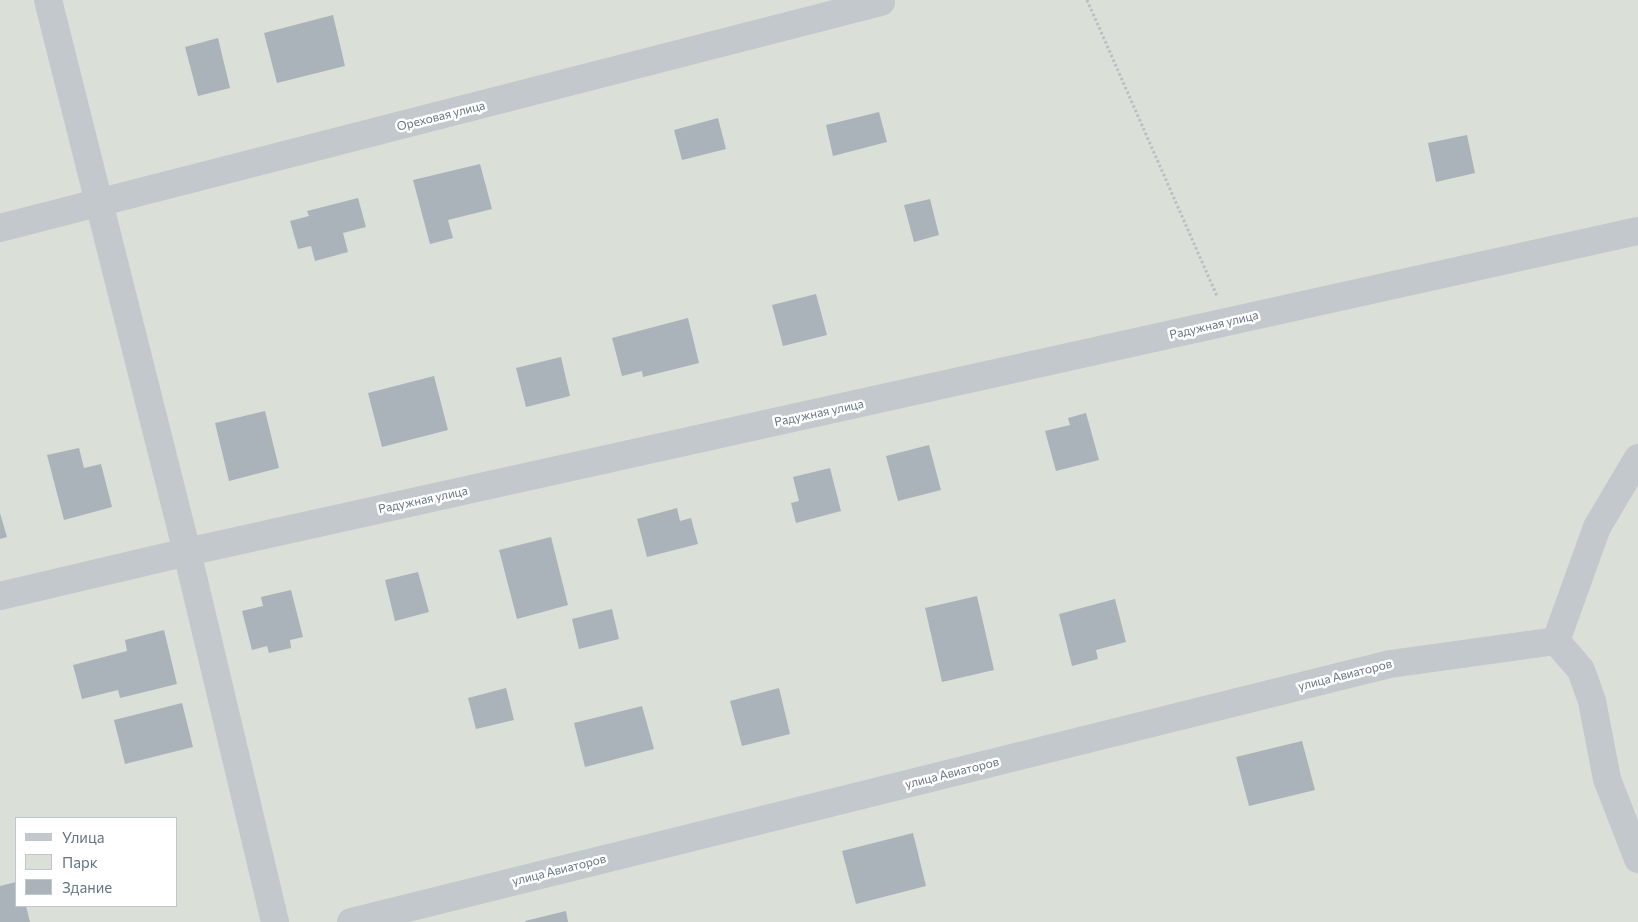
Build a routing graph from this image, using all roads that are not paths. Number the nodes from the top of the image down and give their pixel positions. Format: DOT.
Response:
graph roads {
  1 [pos="48,0"];
  2 [pos="881,2"];
  3 [pos="98,204"];
  4 [pos="0,228"];
  5 [pos="1638,231"];
  6 [pos="1638,458"];
  7 [pos="187,552"];
  8 [pos="0,596"];
  9 [pos="1556,641"];
  10 [pos="1638,859"];
  11 [pos="276,922"];
  12 [pos="351,922"];
  1 -- 3 [label="street"];
  2 -- 3 [label="street, Ореховая улица"];
  3 -- 4 [label="street, Ореховая улица"];
  3 -- 7 [label="street"];
  5 -- 7 [label="street, Радужная улица"];
  6 -- 9 [label="street"];
  7 -- 8 [label="street, Радужная улица"];
  7 -- 11 [label="street"];
  9 -- 10 [label="street"];
  9 -- 12 [label="street, улица Авиаторов"];
}
